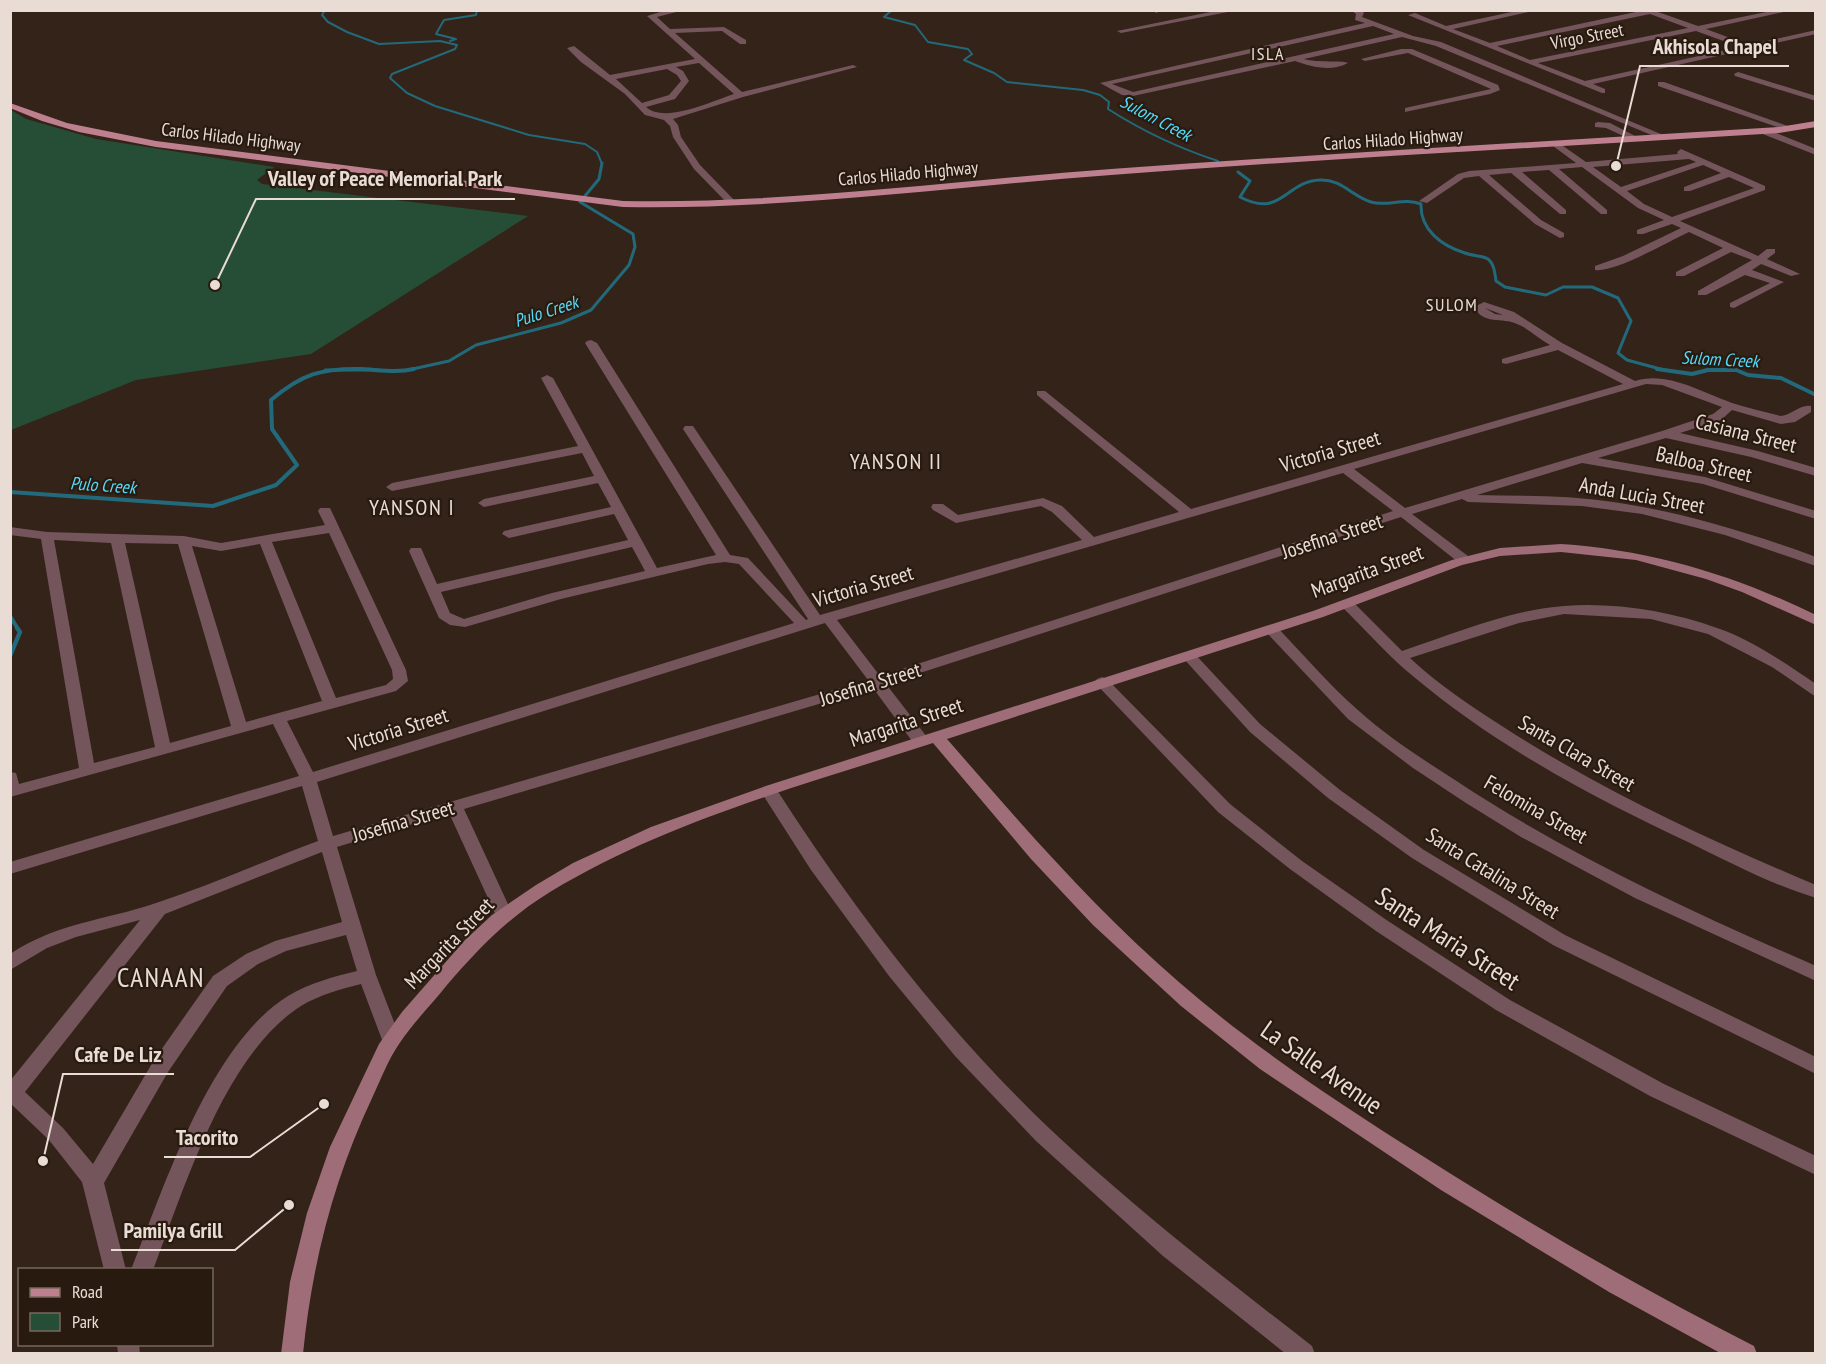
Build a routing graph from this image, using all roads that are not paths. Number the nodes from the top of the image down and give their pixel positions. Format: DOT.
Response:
graph roads {
  1 [pos="681,10"];
  2 [pos="1234,10"];
  3 [pos="1534,10"];
  4 [pos="1790,10"];
  5 [pos="1356,11"];
  6 [pos="1649,11"];
  7 [pos="1412,15"];
  8 [pos="1372,24"];
  9 [pos="1445,28"];
  10 [pos="1700,29"];
  11 [pos="667,31"];
  12 [pos="1121,31"];
  13 [pos="1815,32"];
  14 [pos="1401,35"];
  15 [pos="743,42"];
  16 [pos="1488,46"];
  17 [pos="1748,47"];
  18 [pos="571,48"];
  19 [pos="1296,58"];
  20 [pos="1365,59"];
  21 [pos="702,60"];
  22 [pos="1530,62"];
  23 [pos="1344,63"];
  24 [pos="1484,63"];
  25 [pos="669,67"];
  26 [pos="852,67"];
  27 [pos="1456,69"];
  28 [pos="1738,74"];
  29 [pos="609,78"];
  30 [pos="1584,84"];
  31 [pos="1660,84"];
  32 [pos="1602,92"];
  33 [pos="740,95"];
  34 [pos="1815,99"];
  35 [pos="10,105"];
  36 [pos="640,106"];
  37 [pos="1408,110"];
  38 [pos="667,118"];
  39 [pos="1815,124"];
  40 [pos="1598,125"];
  41 [pos="1792,129"];
  42 [pos="1763,131"];
  43 [pos="1664,137"];
  44 [pos="1635,138"];
  45 [pos="1648,138"];
  46 [pos="1556,144"];
  47 [pos="1815,152"];
  48 [pos="1689,156"];
  49 [pos="1704,162"];
  50 [pos="1584,164"];
  51 [pos="1549,166"];
  52 [pos="1513,170"];
  53 [pos="1480,172"];
  54 [pos="1731,173"];
  55 [pos="1687,189"];
  56 [pos="1619,190"];
  57 [pos="1424,201"];
  58 [pos="732,203"];
  59 [pos="1563,212"];
  60 [pos="1604,212"];
  61 [pos="1673,221"];
  62 [pos="1689,228"];
  63 [pos="1640,232"];
  64 [pos="1560,235"];
  65 [pos="1731,248"];
  66 [pos="1771,250"];
  67 [pos="1756,259"];
  68 [pos="1599,268"];
  69 [pos="1744,271"];
  70 [pos="1680,274"];
  71 [pos="1795,274"];
  72 [pos="1702,293"];
  73 [pos="1734,305"];
  74 [pos="1518,320"];
  75 [pos="591,343"];
  76 [pos="1560,346"];
  77 [pos="1506,361"];
  78 [pos="547,378"];
  79 [pos="1634,385"];
  80 [pos="1041,393"];
  81 [pos="1730,406"];
  82 [pos="1807,409"];
  83 [pos="689,429"];
  84 [pos="1666,434"];
  85 [pos="584,449"];
  86 [pos="1582,459"];
  87 [pos="1346,469"];
  88 [pos="1815,472"];
  89 [pos="602,478"];
  90 [pos="392,487"];
  91 [pos="1456,498"];
  92 [pos="484,503"];
  93 [pos="938,507"];
  94 [pos="619,509"];
  95 [pos="325,511"];
  96 [pos="1401,513"];
  97 [pos="1189,514"];
  98 [pos="1815,515"];
  99 [pos="333,528"];
  100 [pos="10,531"];
  101 [pos="509,534"];
  102 [pos="47,536"];
  103 [pos="117,539"];
  104 [pos="184,540"];
  105 [pos="265,541"];
  106 [pos="637,542"];
  107 [pos="1092,542"];
  108 [pos="416,551"];
  109 [pos="725,558"];
  110 [pos="1463,559"];
  111 [pos="1815,562"];
  112 [pos="653,573"];
  113 [pos="435,589"];
  114 [pos="1347,604"];
  115 [pos="817,621"];
  116 [pos="1815,621"];
  117 [pos="1271,629"];
  118 [pos="1189,656"];
  119 [pos="1400,657"];
  120 [pos="877,682"];
  121 [pos="1102,682"];
  122 [pos="1815,692"];
  123 [pos="330,703"];
  124 [pos="278,718"];
  125 [pos="240,729"];
  126 [pos="929,738"];
  127 [pos="164,750"];
  128 [pos="87,770"];
  129 [pos="308,779"];
  130 [pos="11,787"];
  131 [pos="769,791"];
  132 [pos="454,806"];
  133 [pos="329,843"];
  134 [pos="10,868"];
  135 [pos="1815,892"];
  136 [pos="159,909"];
  137 [pos="504,915"];
  138 [pos="353,926"];
  139 [pos="10,963"];
  140 [pos="1815,974"];
  141 [pos="367,975"];
  142 [pos="391,1040"];
  143 [pos="1815,1066"];
  144 [pos="12,1093"];
  145 [pos="1815,1166"];
  146 [pos="93,1182"];
  147 [pos="115,1268"];
  148 [pos="142,1268"];
  149 [pos="292,1353"];
  150 [pos="1304,1353"];
  151 [pos="1746,1353"];
  1 -- 11 [label="street"];
  2 -- 12 [label="street"];
  3 -- 9 [label="street"];
  4 -- 10 [label="street, Virgo Street"];
  5 -- 8 [label="street"];
  6 -- 10 [label="street"];
  6 -- 16 [label="street"];
  7 -- 9 [label="street"];
  8 -- 14 [label="street"];
  8 -- 19 [label="street"];
  9 -- 16 [label="street"];
  10 -- 17 [label="street"];
  10 -- 22 [label="street, Virgo Street"];
  11 -- 15 [label="street"];
  11 -- 21 [label="street"];
  13 -- 17 [label="street"];
  14 -- 19 [label="street"];
  14 -- 24 [label="street"];
  16 -- 22 [label="street"];
  17 -- 30 [label="street"];
  18 -- 29 [label="street"];
  19 -- 23 [label="street"];
  20 -- 27 [label="street"];
  21 -- 25 [label="street"];
  21 -- 33 [label="street"];
  22 -- 30 [label="street"];
  24 -- 27 [label="street"];
  24 -- 43 [label="street"];
  25 -- 29 [label="street"];
  25 -- 36 [label="street"];
  26 -- 33 [label="street"];
  27 -- 37 [label="street"];
  28 -- 34 [label="street"];
  29 -- 36 [label="street"];
  30 -- 32 [label="street"];
  31 -- 41 [label="street"];
  33 -- 38 [label="street"];
  35 -- 58 [label="main road, Carlos Hilado Highway"];
  36 -- 38 [label="street"];
  38 -- 58 [label="street"];
  39 -- 41 [label="main road, Carlos Hilado Highway"];
  40 -- 44 [label="street"];
  41 -- 42 [label="main road, Carlos Hilado Highway"];
  42 -- 43 [label="main road, Carlos Hilado Highway"];
  42 -- 47 [label="street"];
  43 -- 45 [label="main road, Carlos Hilado Highway"];
  44 -- 45 [label="main road, Carlos Hilado Highway"];
  44 -- 46 [label="main road, Carlos Hilado Highway"];
  45 -- 48 [label="street"];
  46 -- 50 [label="street"];
  46 -- 58 [label="main road, Carlos Hilado Highway"];
  48 -- 49 [label="street"];
  48 -- 50 [label="street"];
  49 -- 54 [label="street"];
  49 -- 56 [label="street"];
  50 -- 51 [label="street"];
  50 -- 56 [label="street"];
  51 -- 52 [label="street"];
  51 -- 60 [label="street"];
  52 -- 53 [label="street"];
  52 -- 59 [label="street"];
  53 -- 57 [label="street"];
  53 -- 64 [label="street"];
  54 -- 55 [label="street"];
  54 -- 61 [label="street"];
  56 -- 61 [label="street"];
  61 -- 62 [label="street"];
  61 -- 63 [label="street"];
  62 -- 65 [label="street"];
  62 -- 68 [label="street"];
  65 -- 67 [label="street"];
  65 -- 70 [label="street"];
  66 -- 67 [label="street"];
  67 -- 69 [label="street"];
  67 -- 71 [label="street"];
  69 -- 72 [label="street"];
  69 -- 73 [label="street"];
  74 -- 76 [label="street"];
  75 -- 109 [label="street"];
  76 -- 77 [label="street"];
  76 -- 79 [label="street"];
  78 -- 85 [label="street"];
  79 -- 81 [label="street, Victoria Street"];
  79 -- 87 [label="street, Victoria Street"];
  80 -- 97 [label="street"];
  81 -- 82 [label="street, Victoria Street"];
  81 -- 84 [label="street, Josefina Street"];
  83 -- 115 [label="street"];
  84 -- 86 [label="street, Josefina Street"];
  84 -- 88 [label="street, Casiana Street"];
  85 -- 89 [label="street"];
  85 -- 90 [label="street"];
  86 -- 91 [label="street, Josefina Street"];
  86 -- 98 [label="street, Balboa Street"];
  87 -- 96 [label="street"];
  87 -- 97 [label="street, Victoria Street"];
  89 -- 92 [label="street"];
  89 -- 94 [label="street"];
  91 -- 96 [label="street, Josefina Street"];
  91 -- 111 [label="street, Anda Lucia Street"];
  93 -- 107 [label="street"];
  94 -- 101 [label="street"];
  94 -- 106 [label="street"];
  95 -- 99 [label="street"];
  96 -- 110 [label="street"];
  96 -- 120 [label="street, Josefina Street"];
  97 -- 107 [label="street, Victoria Street"];
  99 -- 105 [label="street"];
  99 -- 123 [label="street"];
  100 -- 102 [label="street"];
  102 -- 103 [label="street"];
  102 -- 128 [label="street"];
  103 -- 104 [label="street"];
  103 -- 127 [label="street"];
  104 -- 105 [label="street"];
  104 -- 125 [label="street"];
  105 -- 123 [label="street"];
  106 -- 112 [label="street"];
  106 -- 113 [label="street"];
  107 -- 115 [label="street, Victoria Street"];
  108 -- 113 [label="street"];
  109 -- 112 [label="street"];
  109 -- 115 [label="street"];
  110 -- 114 [label="street, Margarita Street"];
  110 -- 116 [label="street, Margarita Street"];
  112 -- 113 [label="street"];
  114 -- 117 [label="street, Margarita Street"];
  114 -- 119 [label="street, Santa Clara Street"];
  115 -- 120 [label="street"];
  115 -- 129 [label="street, Victoria Street"];
  117 -- 118 [label="street, Margarita Street"];
  117 -- 140 [label="street, Felomina Street"];
  118 -- 121 [label="street, Margarita Street"];
  118 -- 143 [label="street, Santa Catalina Street"];
  119 -- 122 [label="street"];
  119 -- 135 [label="street, Santa Clara Street"];
  120 -- 126 [label="street"];
  120 -- 132 [label="street, Josefina Street"];
  121 -- 126 [label="street, Margarita Street"];
  121 -- 145 [label="street, Santa Maria Street"];
  123 -- 124 [label="street"];
  124 -- 125 [label="street"];
  124 -- 129 [label="street"];
  125 -- 127 [label="street"];
  126 -- 131 [label="street, Margarita Street"];
  126 -- 151 [label="street, La Salle Avenue"];
  127 -- 128 [label="street"];
  128 -- 130 [label="street"];
  129 -- 133 [label="street"];
  129 -- 134 [label="street, Victoria Street"];
  131 -- 137 [label="street, Margarita Street"];
  131 -- 150 [label="street"];
  132 -- 133 [label="street, Josefina Street"];
  132 -- 137 [label="street"];
  133 -- 136 [label="street, Josefina Street"];
  133 -- 138 [label="street"];
  136 -- 139 [label="street, Josefina Street"];
  136 -- 144 [label="street"];
  137 -- 142 [label="street, Margarita Street"];
  138 -- 141 [label="street"];
  138 -- 146 [label="street"];
  141 -- 142 [label="street"];
  141 -- 148 [label="street"];
  142 -- 149 [label="street, Margarita Street"];
  144 -- 146 [label="street"];
  146 -- 147 [label="street"];
}
